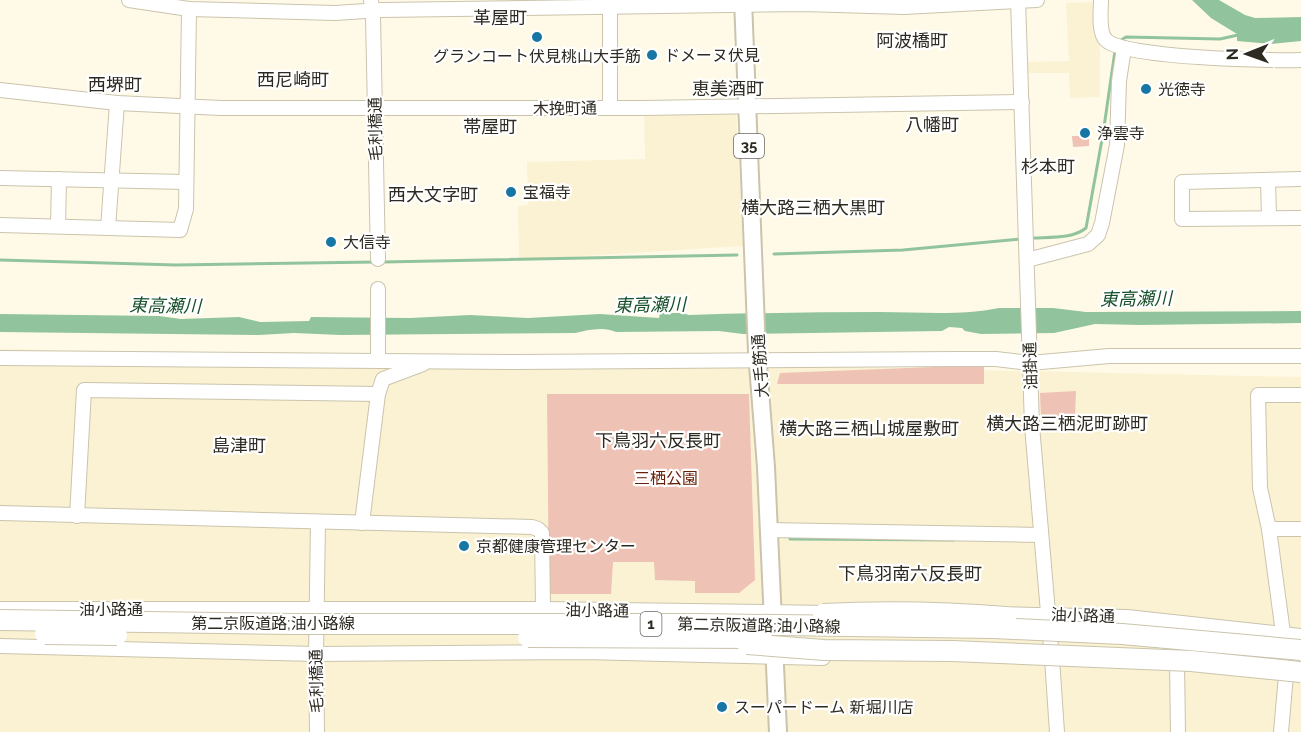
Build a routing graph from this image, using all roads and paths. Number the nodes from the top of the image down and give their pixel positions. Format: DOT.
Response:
graph roads {
  1 [pos="129,0"];
  2 [pos="1018,0"];
  3 [pos="1037,0"];
  4 [pos="1101,0"];
  5 [pos="743,2"];
  6 [pos="371,5"];
  7 [pos="610,6"];
  8 [pos="189,9"];
  9 [pos="1119,46"];
  10 [pos="1301,60"];
  11 [pos="0,90"];
  12 [pos="1022,102"];
  13 [pos="117,104"];
  14 [pos="747,106"];
  15 [pos="186,107"];
  16 [pos="375,108"];
  17 [pos="610,108"];
  18 [pos="0,178"];
  19 [pos="59,179"];
  20 [pos="1301,179"];
  21 [pos="1268,180"];
  22 [pos="111,181"];
  23 [pos="186,182"];
  24 [pos="1269,218"];
  25 [pos="1301,218"];
  26 [pos="0,225"];
  27 [pos="58,226"];
  28 [pos="108,228"];
  29 [pos="1027,248"];
  30 [pos="378,259"];
  31 [pos="378,292"];
  32 [pos="758,355"];
  33 [pos="1301,356"];
  34 [pos="0,358"];
  35 [pos="378,358"];
  36 [pos="427,361"];
  37 [pos="1030,363"];
  38 [pos="378,394"];
  39 [pos="1301,395"];
  40 [pos="0,513"];
  41 [pos="77,516"];
  42 [pos="318,522"];
  43 [pos="362,523"];
  44 [pos="1269,529"];
  45 [pos="1301,529"];
  46 [pos="768,530"];
  47 [pos="1040,535"];
  48 [pos="0,609"];
  49 [pos="316,609"];
  50 [pos="543,609"];
  51 [pos="772,611"];
  52 [pos="1048,614"];
  53 [pos="0,620"];
  54 [pos="698,631"];
  55 [pos="0,633"];
  56 [pos="1283,633"];
  57 [pos="1301,636"];
  58 [pos="1301,645"];
  59 [pos="0,646"];
  60 [pos="1301,650"];
  61 [pos="316,654"];
  62 [pos="775,658"];
  63 [pos="1052,659"];
  64 [pos="1177,664"];
  65 [pos="1297,671"];
  66 [pos="317,732"];
  67 [pos="778,732"];
  68 [pos="1057,732"];
  69 [pos="1178,732"];
  70 [pos="1281,732"];
  1 -- 8 [label="street"];
  2 -- 3 [label="street"];
  2 -- 5 [label="street"];
  2 -- 12 [label="street, 油掛通"];
  4 -- 9 [label="street"];
  5 -- 7 [label="street"];
  5 -- 14 [label="main road, 大手筋通 / 35"];
  6 -- 7 [label="street"];
  6 -- 8 [label="street"];
  6 -- 16 [label="street, 毛利橋通"];
  7 -- 17 [label="street"];
  8 -- 15 [label="street"];
  9 -- 10 [label="street"];
  9 -- 29 [label="street"];
  11 -- 13 [label="street, 木挽町通"];
  12 -- 14 [label="street, 木挽町通"];
  12 -- 29 [label="street, 油掛通"];
  13 -- 15 [label="street, 木挽町通"];
  13 -- 22 [label="street"];
  14 -- 17 [label="street, 木挽町通"];
  14 -- 32 [label="main road, 大手筋通 / 35"];
  15 -- 16 [label="street, 木挽町通"];
  15 -- 23 [label="street"];
  16 -- 17 [label="street, 木挽町通"];
  16 -- 30 [label="street, 毛利橋通"];
  18 -- 19 [label="street"];
  19 -- 22 [label="street"];
  19 -- 27 [label="street"];
  20 -- 21 [label="street"];
  21 -- 24 [label="street"];
  21 -- 24 [label="street"];
  22 -- 23 [label="street"];
  22 -- 28 [label="street"];
  23 -- 28 [label="street"];
  24 -- 25 [label="street"];
  26 -- 27 [label="street"];
  27 -- 28 [label="street"];
  29 -- 37 [label="street, 油掛通"];
  31 -- 35 [label="street"];
  32 -- 36 [label="street"];
  32 -- 37 [label="street"];
  32 -- 46 [label="main road, 大手筋通 / 35"];
  33 -- 37 [label="street"];
  34 -- 35 [label="street"];
  35 -- 36 [label="street"];
  36 -- 38 [label="street"];
  37 -- 47 [label="street, 油掛通"];
  38 -- 41 [label="street"];
  38 -- 43 [label="street"];
  39 -- 44 [label="street"];
  40 -- 41 [label="street"];
  41 -- 42 [label="street"];
  42 -- 43 [label="street"];
  42 -- 49 [label="street, 毛利橋通"];
  43 -- 50 [label="street"];
  44 -- 45 [label="street"];
  44 -- 56 [label="street"];
  46 -- 47 [label="street"];
  46 -- 51 [label="main road, 大手筋通 / 35"];
  47 -- 52 [label="street, 油掛通"];
  48 -- 49 [label="street, 油小路通"];
  49 -- 50 [label="street, 油小路通"];
  49 -- 61 [label="street, 毛利橋通"];
  50 -- 51 [label="street, 油小路通"];
  51 -- 52 [label="street, 油小路通"];
  51 -- 62 [label="main road, 大手筋通 / 35"];
  52 -- 56 [label="street, 油小路通"];
  52 -- 63 [label="street, 油掛通"];
  53 -- 54 [label="highway, 第二京阪道路;油小路線 / 1, bridge"];
  54 -- 55 [label="highway, 第二京阪道路;油小路線 / 1, bridge"];
  54 -- 58 [label="highway, bridge"];
  54 -- 60 [label="highway, 第二京阪道路;油小路線 / 1, bridge"];
  54 -- 65 [label="highway, 第二京阪道路;油小路線 / 1, bridge"];
  56 -- 57 [label="street, 油小路通"];
  56 -- 65 [label="street"];
  59 -- 61 [label="street"];
  61 -- 62 [label="street"];
  61 -- 66 [label="street, 毛利橋通"];
  62 -- 63 [label="street"];
  62 -- 67 [label="main road, 大手筋通 / 35"];
  63 -- 64 [label="street"];
  63 -- 68 [label="street, 油掛通"];
  64 -- 65 [label="street"];
  64 -- 69 [label="street"];
  65 -- 70 [label="street"];
}
